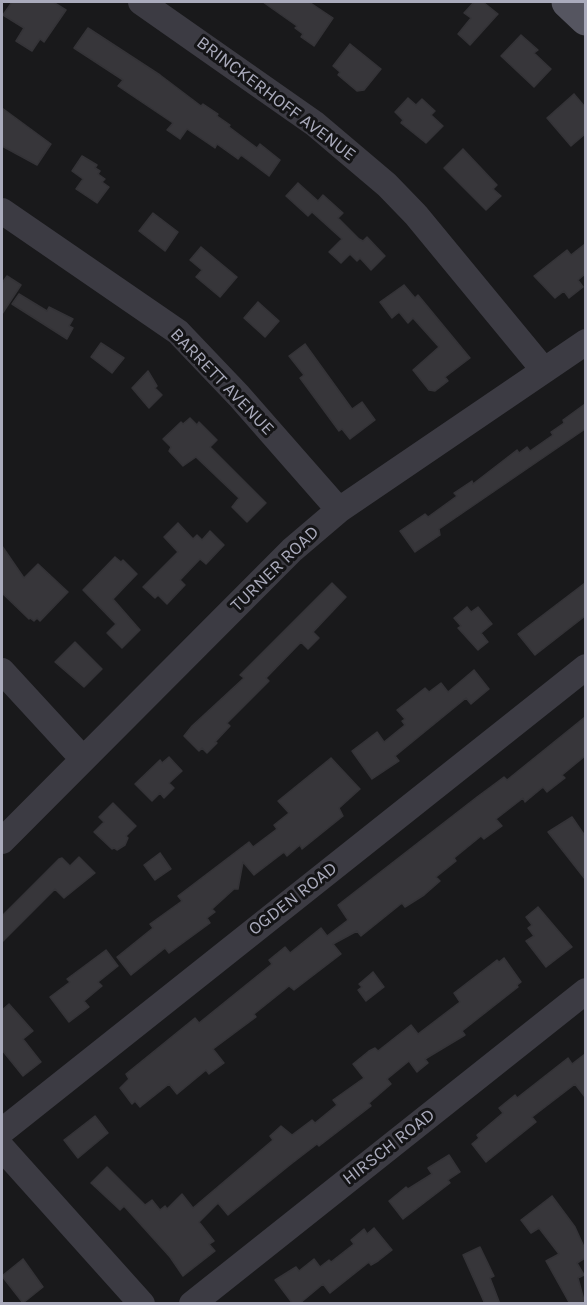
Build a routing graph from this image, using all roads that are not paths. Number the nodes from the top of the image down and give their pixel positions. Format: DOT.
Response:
graph roads {
  1 [pos="141,2"];
  2 [pos="568,2"];
  3 [pos="585,18"];
  4 [pos="2,211"];
  5 [pos="585,342"];
  6 [pos="543,369"];
  7 [pos="339,510"];
  8 [pos="585,668"];
  9 [pos="2,671"];
  10 [pos="83,759"];
  11 [pos="2,841"];
  12 [pos="585,991"];
  13 [pos="2,1131"];
  14 [pos="2,1148"];
  15 [pos="142,1304"];
  16 [pos="192,1304"];
  1 -- 6 [label="street, BRINCKERHOFF AVENUE"];
  2 -- 3 [label="main road"];
  4 -- 7 [label="street, BARRETT AVENUE"];
  5 -- 6 [label="street, TURNER ROAD"];
  6 -- 7 [label="street, TURNER ROAD"];
  7 -- 10 [label="street, TURNER ROAD"];
  8 -- 13 [label="street, OGDEN ROAD"];
  9 -- 10 [label="street"];
  10 -- 11 [label="street, TURNER ROAD"];
  12 -- 16 [label="street, HIRSCH ROAD"];
  14 -- 15 [label="street"];
}
